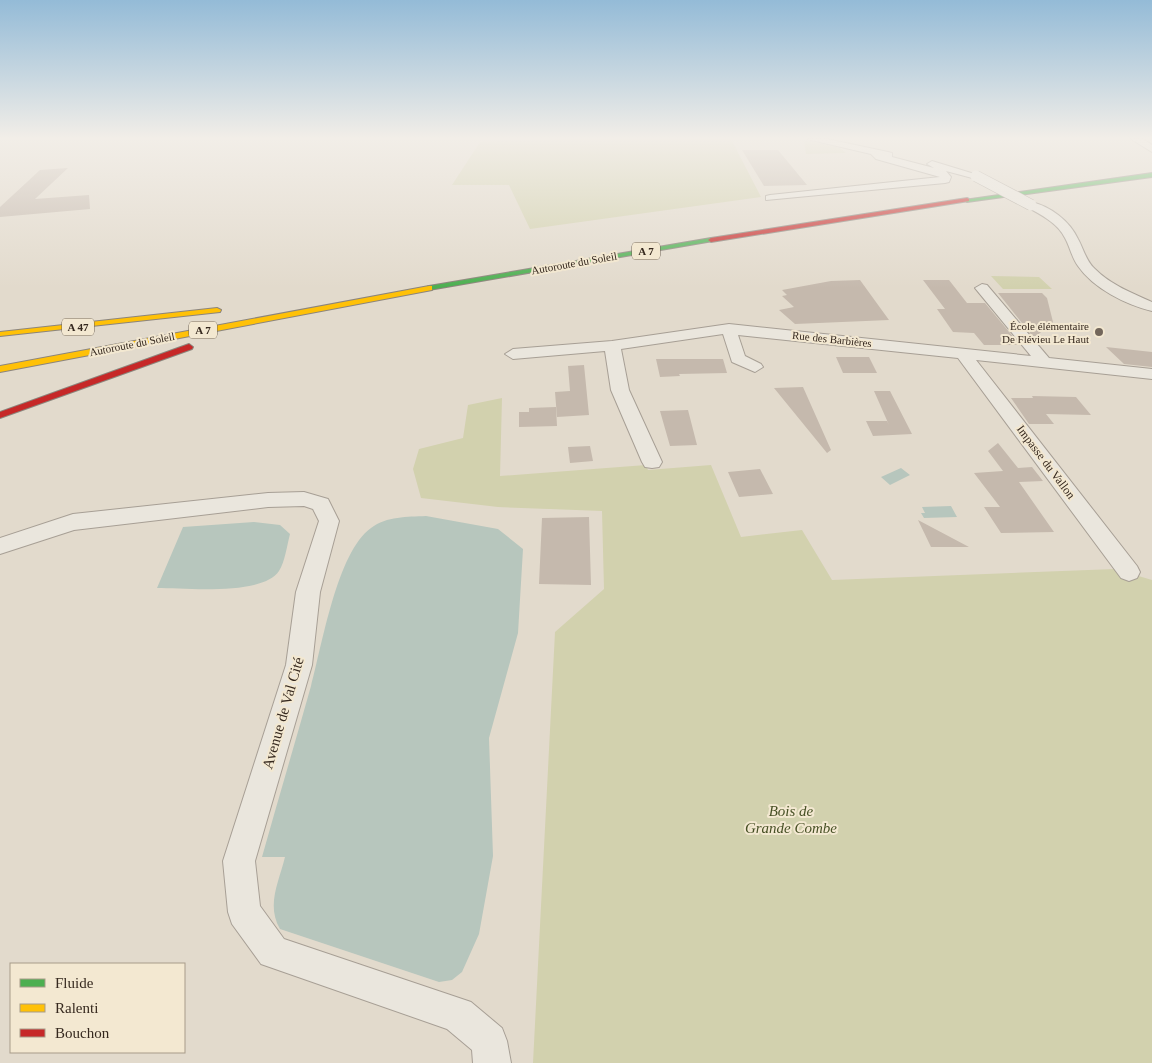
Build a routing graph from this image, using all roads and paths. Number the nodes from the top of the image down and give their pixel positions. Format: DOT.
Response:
graph roads {
  1 [pos="862,189"];
  2 [pos="978,189"];
  3 [pos="999,189"];
  4 [pos="1056,189"];
  5 [pos="770,198"];
  6 [pos="715,227"];
  7 [pos="982,288"];
  8 [pos="407,292"];
  9 [pos="1152,307"];
  10 [pos="230,310"];
  11 [pos="729,330"];
  12 [pos="0,334"];
  13 [pos="92,336"];
  14 [pos="612,346"];
  15 [pos="962,353"];
  16 [pos="513,354"];
  17 [pos="1044,362"];
  18 [pos="755,368"];
  19 [pos="0,369"];
  20 [pos="1152,374"];
  21 [pos="0,415"];
  22 [pos="652,462"];
  23 [pos="0,546"];
  24 [pos="1129,572"];
  25 [pos="492,1063"];
  1 -- 5 [label="street"];
  2 -- 6 [label="highway"];
  3 -- 9 [label="street, bridge"];
  4 -- 8 [label="highway, Autoroute du Soleil / A 7"];
  7 -- 17 [label="street"];
  8 -- 19 [label="highway, Autoroute du Soleil / A 7"];
  8 -- 21 [label="highway"];
  10 -- 12 [label="highway, A 47"];
  10 -- 13 [label="highway, Autoroute du Soleil / A 7"];
  11 -- 14 [label="street, Rue des Barbières"];
  11 -- 15 [label="street, Rue des Barbières"];
  11 -- 18 [label="street"];
  14 -- 16 [label="street, Rue des Barbières"];
  14 -- 22 [label="street"];
  15 -- 17 [label="street, Rue des Barbières"];
  15 -- 24 [label="street, Impasse du Vallon"];
  17 -- 20 [label="street, Rue des Barbières"];
  23 -- 25 [label="street, Avenue de Val Cité"];
}
